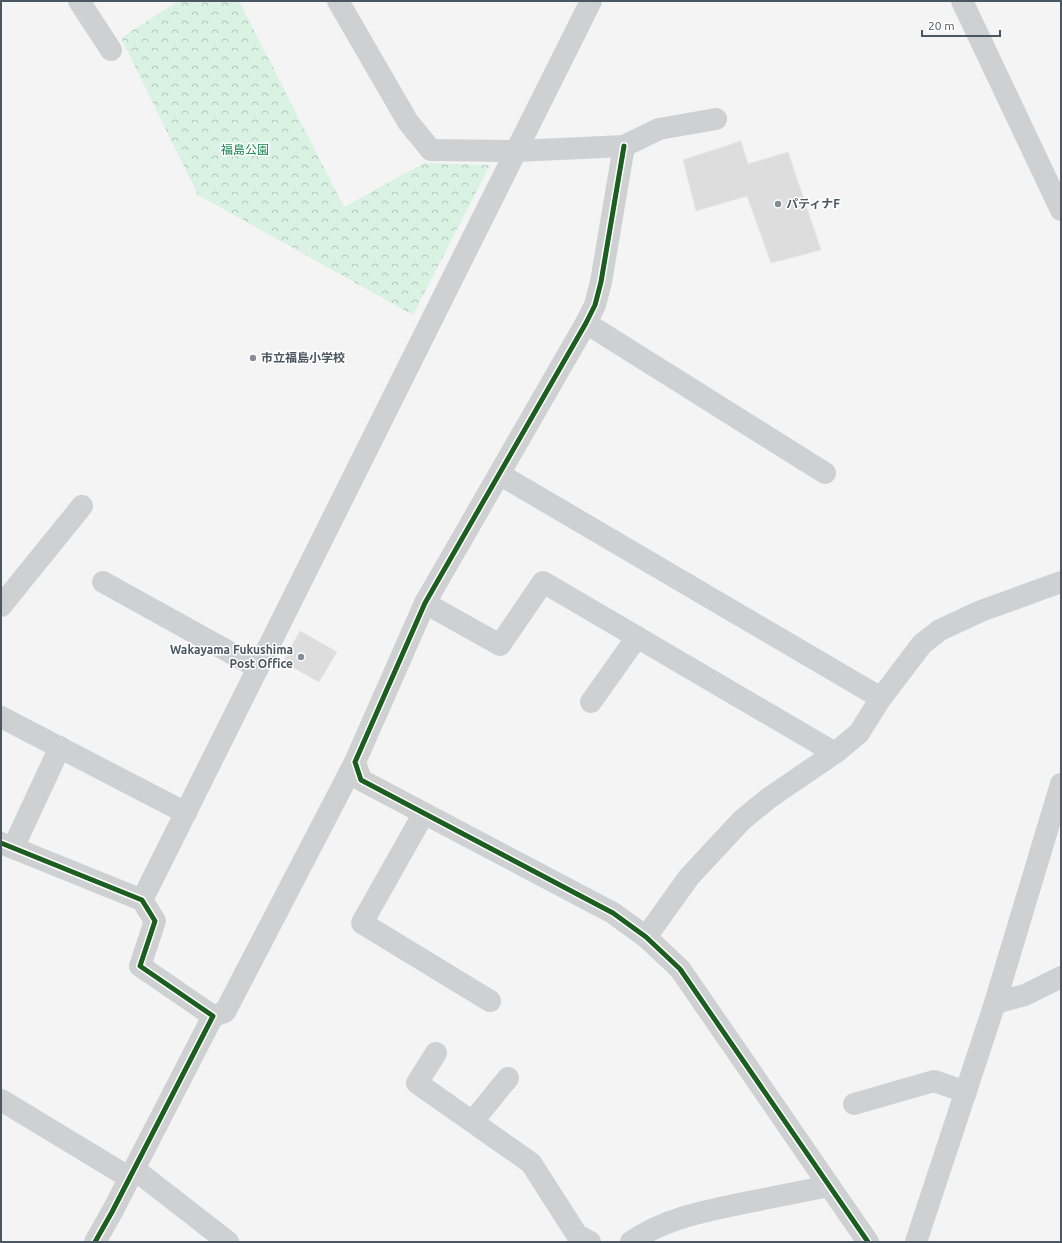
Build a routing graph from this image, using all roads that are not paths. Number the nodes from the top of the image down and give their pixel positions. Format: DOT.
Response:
graph roads {
  1 [pos="79,1"];
  2 [pos="338,1"];
  3 [pos="591,1"];
  4 [pos="962,1"];
  5 [pos="111,50"];
  6 [pos="716,119"];
  7 [pos="624,146"];
  8 [pos="517,151"];
  9 [pos="1061,210"];
  10 [pos="586,323"];
  11 [pos="825,473"];
  12 [pos="499,474"];
  13 [pos="82,506"];
  14 [pos="103,582"];
  15 [pos="1061,582"];
  16 [pos="425,602"];
  17 [pos="1,606"];
  18 [pos="636,637"];
  19 [pos="258,668"];
  20 [pos="882,698"];
  21 [pos="591,702"];
  22 [pos="1,717"];
  23 [pos="60,748"];
  24 [pos="835,753"];
  25 [pos="355,762"];
  26 [pos="1061,784"];
  27 [pos="186,813"];
  28 [pos="424,813"];
  29 [pos="7,845"];
  30 [pos="142,900"];
  31 [pos="646,937"];
  32 [pos="1061,977"];
  33 [pos="490,1001"];
  34 [pos="995,1003"];
  35 [pos="213,1016"];
  36 [pos="436,1053"];
  37 [pos="508,1078"];
  38 [pos="966,1092"];
  39 [pos="1,1100"];
  40 [pos="854,1104"];
  41 [pos="472,1121"];
  42 [pos="132,1173"];
  43 [pos="829,1186"];
  44 [pos="95,1242"];
  45 [pos="228,1242"];
  46 [pos="590,1242"];
  47 [pos="631,1242"];
  48 [pos="868,1242"];
  49 [pos="916,1242"];
  1 -- 5 [label="street"];
  2 -- 8 [label="street"];
  3 -- 8 [label="street"];
  4 -- 9 [label="street"];
  6 -- 7 [label="street"];
  7 -- 8 [label="street"];
  7 -- 10 [label="street"];
  8 -- 19 [label="street"];
  10 -- 11 [label="street"];
  10 -- 12 [label="street"];
  12 -- 16 [label="street"];
  12 -- 20 [label="street"];
  13 -- 17 [label="street"];
  14 -- 19 [label="street"];
  15 -- 20 [label="street"];
  16 -- 18 [label="street"];
  16 -- 25 [label="street"];
  18 -- 21 [label="street"];
  18 -- 24 [label="street"];
  19 -- 27 [label="street"];
  20 -- 24 [label="street"];
  22 -- 23 [label="street"];
  23 -- 27 [label="street"];
  23 -- 29 [label="street"];
  24 -- 31 [label="street"];
  25 -- 28 [label="street"];
  25 -- 35 [label="street"];
  26 -- 34 [label="street"];
  27 -- 30 [label="street"];
  28 -- 31 [label="street"];
  28 -- 33 [label="street"];
  29 -- 30 [label="street"];
  30 -- 35 [label="street"];
  31 -- 43 [label="street"];
  32 -- 34 [label="street"];
  34 -- 38 [label="street"];
  35 -- 42 [label="street"];
  36 -- 41 [label="street"];
  37 -- 41 [label="street"];
  38 -- 40 [label="street"];
  38 -- 49 [label="street"];
  39 -- 42 [label="street"];
  41 -- 46 [label="street"];
  42 -- 44 [label="street"];
  42 -- 45 [label="street"];
  43 -- 47 [label="street"];
  43 -- 48 [label="street"];
}
